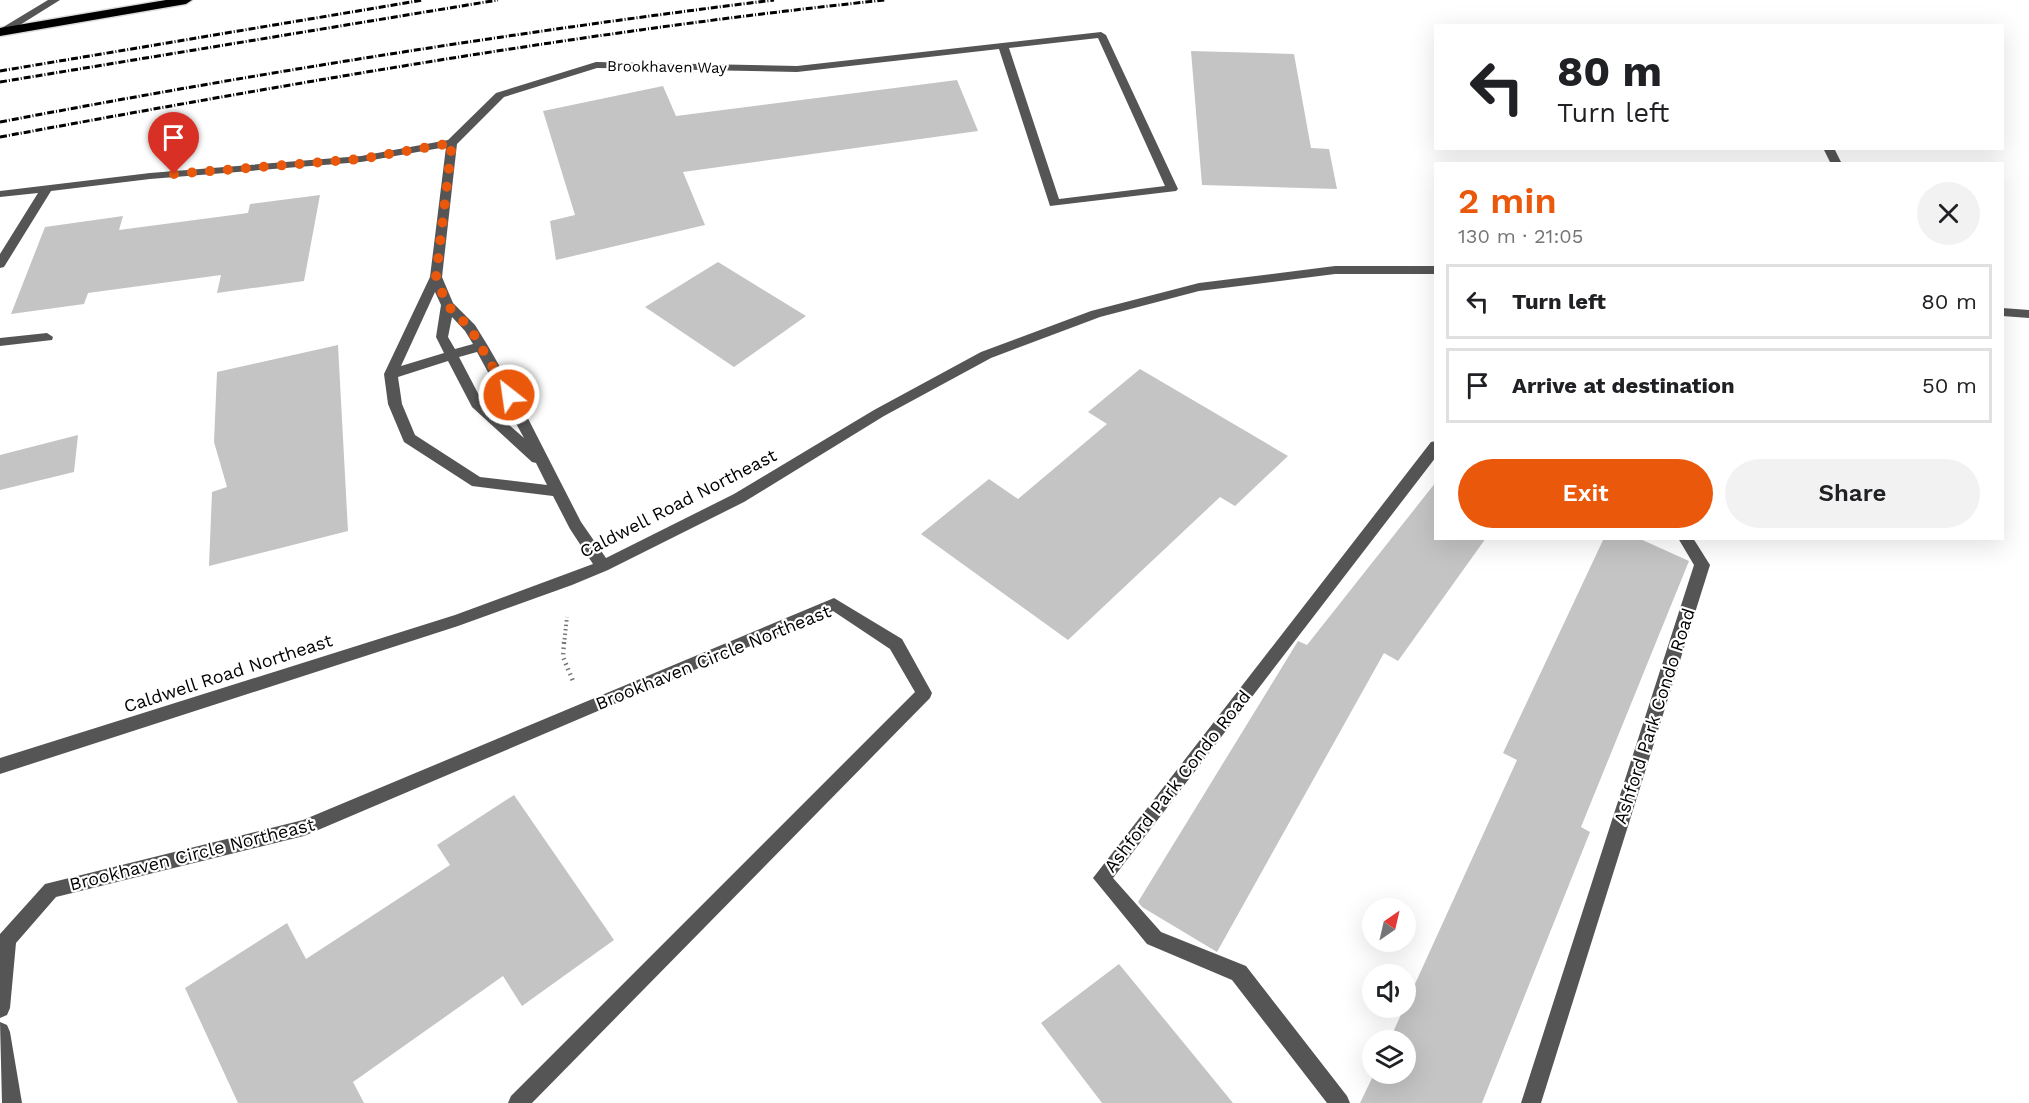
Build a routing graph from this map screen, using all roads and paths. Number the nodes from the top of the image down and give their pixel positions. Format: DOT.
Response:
graph roads {
  1 [pos="55,0"];
  2 [pos="186,0"];
  3 [pos="1,32"];
  4 [pos="1004,45"];
  5 [pos="452,143"];
  6 [pos="47,188"];
  7 [pos="0,194"];
  8 [pos="0,264"];
  9 [pos="1434,270"];
  10 [pos="436,277"];
  11 [pos="447,305"];
  12 [pos="2004,312"];
  13 [pos="2029,314"];
  14 [pos="47,337"];
  15 [pos="0,342"];
  16 [pos="481,346"];
  17 [pos="452,356"];
  18 [pos="391,374"];
  19 [pos="1434,449"];
  20 [pos="544,464"];
  21 [pos="557,491"];
  22 [pos="1686,540"];
  23 [pos="603,566"];
  24 [pos="567,617"];
  25 [pos="585,710"];
  26 [pos="0,766"];
  27 [pos="0,1008"];
  28 [pos="0,1032"];
  29 [pos="12,1103"];
  30 [pos="518,1103"];
  31 [pos="1340,1103"];
  32 [pos="1531,1103"];
  1 -- 3 [label="street"];
  2 -- 3 [label="highway"];
  4 -- 4 [label="street, Brookhaven Way"];
  4 -- 5 [label="street, Brookhaven Way"];
  5 -- 6 [label="street"];
  5 -- 10 [label="street"];
  6 -- 7 [label="street"];
  6 -- 8 [label="street"];
  9 -- 23 [label="street, Caldwell Road Northeast"];
  10 -- 11 [label="street"];
  10 -- 18 [label="street"];
  11 -- 16 [label="street"];
  11 -- 17 [label="street"];
  12 -- 13 [label="street"];
  14 -- 15 [label="street"];
  16 -- 17 [label="street"];
  16 -- 20 [label="street"];
  17 -- 18 [label="street"];
  17 -- 20 [label="street"];
  18 -- 21 [label="street"];
  19 -- 31 [label="street, Ashford Park Condo Road"];
  20 -- 21 [label="street"];
  21 -- 23 [label="street"];
  22 -- 32 [label="street, Ashford Park Condo Road"];
  23 -- 26 [label="street, Caldwell Road Northeast"];
  24 -- 25 [label="path"];
  25 -- 27 [label="street, Brookhaven Circle Northeast"];
  25 -- 30 [label="street, Brookhaven Circle Northeast"];
  28 -- 29 [label="street"];
}
